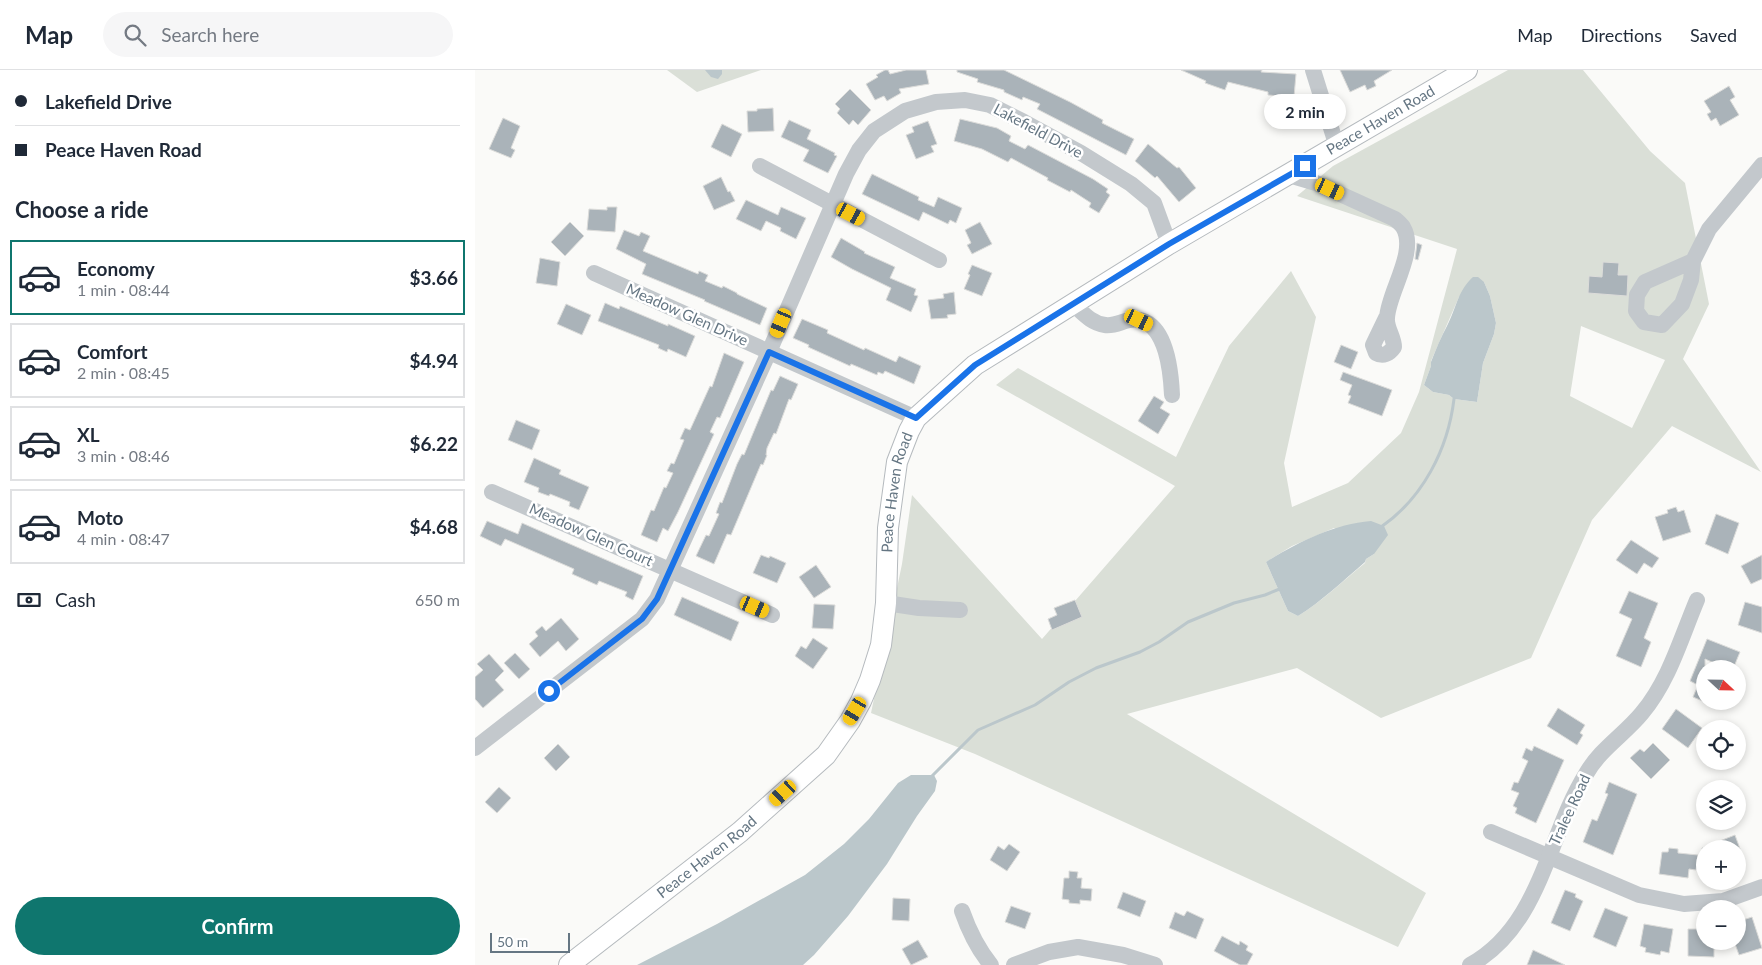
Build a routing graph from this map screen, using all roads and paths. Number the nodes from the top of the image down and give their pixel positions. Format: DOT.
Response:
graph roads {
  1 [pos="1313,70"];
  2 [pos="1467,70"];
  3 [pos="1337,147"];
  4 [pos="1762,165"];
  5 [pos="760,166"];
  6 [pos="1289,175"];
  7 [pos="833,205"];
  8 [pos="1169,244"];
  9 [pos="939,260"];
  10 [pos="1693,261"];
  11 [pos="594,273"];
  12 [pos="1073,304"];
  13 [pos="1387,318"];
  14 [pos="769,352"];
  15 [pos="1172,395"];
  16 [pos="916,418"];
  17 [pos="492,492"];
  18 [pos="671,570"];
  19 [pos="1697,600"];
  20 [pos="886,604"];
  21 [pos="960,610"];
  22 [pos="772,615"];
  23 [pos="475,748"];
  24 [pos="1491,832"];
  25 [pos="1549,857"];
  26 [pos="1762,887"];
  27 [pos="962,911"];
  28 [pos="569,965"];
  29 [pos="991,965"];
  30 [pos="1014,965"];
  31 [pos="1155,965"];
  32 [pos="1470,965"];
  1 -- 3 [label="street"];
  2 -- 3 [label="main road, Peace Haven Road"];
  3 -- 6 [label="main road, Peace Haven Road"];
  4 -- 10 [label="street"];
  5 -- 7 [label="street"];
  6 -- 8 [label="main road, Peace Haven Road"];
  6 -- 13 [label="street"];
  7 -- 8 [label="street, Lakefield Drive"];
  7 -- 9 [label="street"];
  7 -- 14 [label="street, Lakefield Drive"];
  8 -- 12 [label="main road, Peace Haven Road"];
  11 -- 14 [label="street, Meadow Glen Drive"];
  12 -- 15 [label="street"];
  12 -- 16 [label="main road, Peace Haven Road"];
  14 -- 16 [label="street, Meadow Glen Drive"];
  14 -- 18 [label="street, Lakefield Drive"];
  16 -- 20 [label="main road, Peace Haven Road"];
  17 -- 18 [label="street, Meadow Glen Court"];
  18 -- 22 [label="street, Meadow Glen Court"];
  18 -- 23 [label="street, Lakefield Drive"];
  19 -- 25 [label="street, Tralee Road"];
  20 -- 21 [label="street"];
  20 -- 28 [label="main road, Peace Haven Road"];
  24 -- 25 [label="street"];
  25 -- 26 [label="street"];
  25 -- 32 [label="street, Tralee Road"];
  27 -- 29 [label="street"];
  30 -- 31 [label="street"];
}
